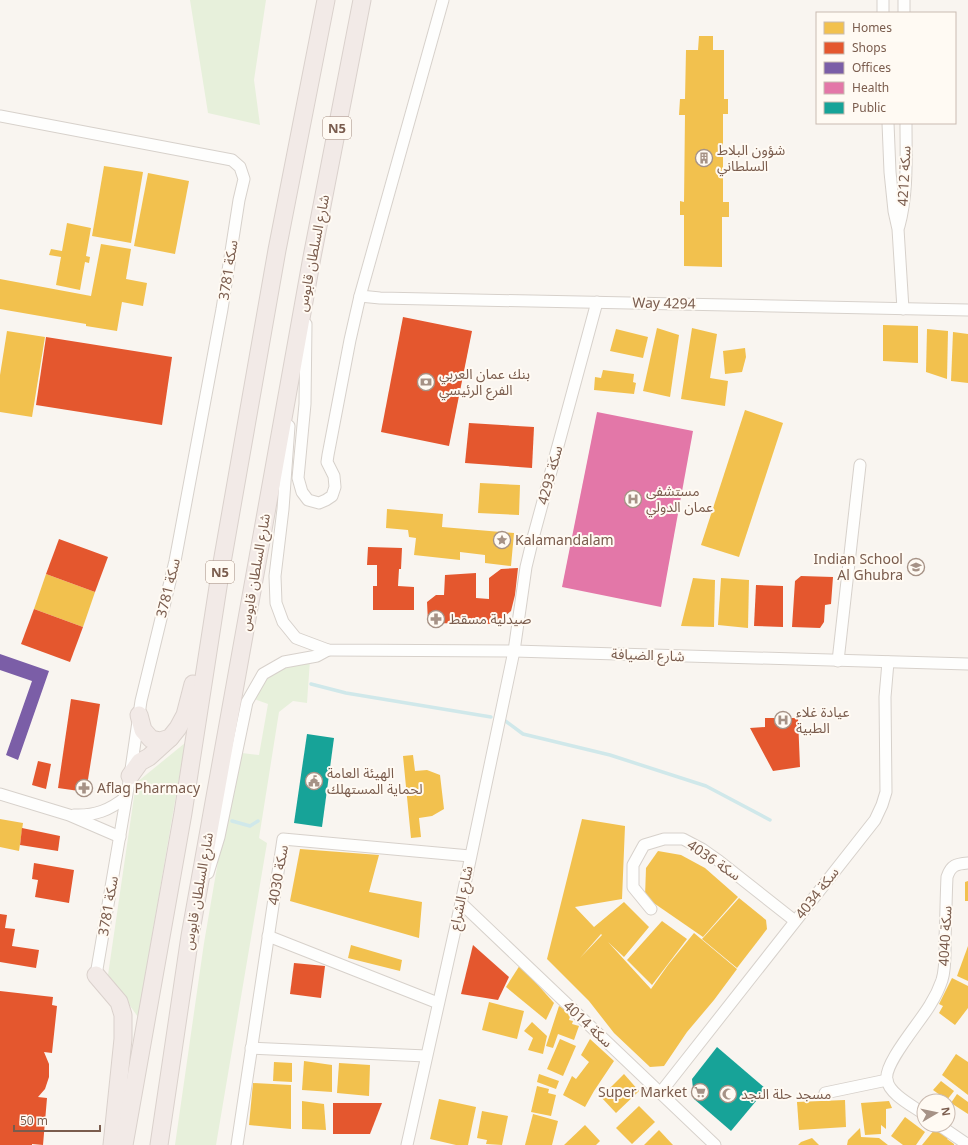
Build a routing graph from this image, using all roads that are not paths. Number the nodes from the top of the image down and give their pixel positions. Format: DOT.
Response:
graph roads {
  1 [pos="326,0"];
  2 [pos="362,0"];
  3 [pos="443,0"];
  4 [pos="883,0"];
  5 [pos="904,0"];
  6 [pos="883,12"];
  7 [pos="904,12"];
  8 [pos="0,116"];
  9 [pos="888,124"];
  10 [pos="906,124"];
  11 [pos="890,172"];
  12 [pos="905,180"];
  13 [pos="898,229"];
  14 [pos="307,287"];
  15 [pos="360,296"];
  16 [pos="597,302"];
  17 [pos="903,309"];
  18 [pos="968,310"];
  19 [pos="294,358"];
  20 [pos="860,465"];
  21 [pos="220,574"];
  22 [pos="328,650"];
  23 [pos="514,651"];
  24 [pos="838,661"];
  25 [pos="888,662"];
  26 [pos="968,664"];
  27 [pos="139,715"];
  28 [pos="170,738"];
  29 [pos="130,776"];
  30 [pos="0,794"];
  31 [pos="126,797"];
  32 [pos="69,815"];
  33 [pos="120,837"];
  34 [pos="470,856"];
  35 [pos="968,863"];
  36 [pos="461,903"];
  37 [pos="651,909"];
  38 [pos="795,921"];
  39 [pos="190,936"];
  40 [pos="268,936"];
  41 [pos="96,975"];
  42 [pos="438,1003"];
  43 [pos="252,1048"];
  44 [pos="426,1056"];
  45 [pos="887,1080"];
  46 [pos="661,1092"];
  47 [pos="825,1093"];
  48 [pos="916,1108"];
  49 [pos="951,1133"];
  50 [pos="713,1144"];
  51 [pos="112,1145"];
  52 [pos="124,1145"];
  53 [pos="159,1145"];
  54 [pos="238,1145"];
  55 [pos="406,1145"];
  56 [pos="968,1145"];
  1 -- 21 [label="highway, شارع السلطان قابوس / N5"];
  2 -- 14 [label="highway, شارع السلطان قابوس / N5"];
  3 -- 15 [label="street"];
  4 -- 6 [label="street"];
  5 -- 7 [label="street"];
  8 -- 27 [label="street, سكة 3781"];
  9 -- 11 [label="street, سكة 4212"];
  10 -- 12 [label="street, سكة 4212"];
  11 -- 12 [label="street"];
  11 -- 13 [label="street, سكة 4212"];
  12 -- 13 [label="street, سكة 4212"];
  13 -- 17 [label="street, سكة 4212"];
  14 -- 15 [label="street"];
  14 -- 19 [label="highway, شارع السلطان قابوس / N5"];
  15 -- 16 [label="street, Way 4294"];
  16 -- 17 [label="street, Way 4294"];
  16 -- 23 [label="street, سكة 4293"];
  17 -- 18 [label="street, Way 4294"];
  19 -- 22 [label="street"];
  19 -- 39 [label="highway, شارع السلطان قابوس / N5"];
  20 -- 24 [label="street"];
  21 -- 28 [label="highway"];
  21 -- 52 [label="highway, شارع السلطان قابوس / N5"];
  22 -- 23 [label="street, شارع الضيافة"];
  22 -- 39 [label="street"];
  23 -- 24 [label="street, شارع الضيافة"];
  23 -- 34 [label="street, شارع الشراع"];
  24 -- 25 [label="street, شارع الضيافة"];
  25 -- 26 [label="street, شارع الضيافة"];
  25 -- 38 [label="street, سكة 4034"];
  27 -- 28 [label="highway"];
  27 -- 29 [label="street, سكة 3781"];
  28 -- 29 [label="highway"];
  29 -- 31 [label="street, سكة 3781"];
  30 -- 32 [label="street"];
  31 -- 32 [label="street"];
  31 -- 33 [label="street, سكة 3781"];
  32 -- 33 [label="street"];
  33 -- 41 [label="street, سكة 3781"];
  34 -- 36 [label="street, شارع الشراع"];
  34 -- 40 [label="street, سكة 4030"];
  35 -- 45 [label="street, سكة 4040"];
  36 -- 42 [label="street, شارع الشراع"];
  36 -- 46 [label="street, سكة 4014"];
  37 -- 38 [label="street, سكة 4036"];
  38 -- 46 [label="street, سكة 4034"];
  39 -- 53 [label="highway, شارع السلطان قابوس / N5"];
  40 -- 42 [label="street"];
  40 -- 43 [label="street, سكة 4030"];
  41 -- 51 [label="highway"];
  42 -- 44 [label="street, شارع الشراع"];
  43 -- 44 [label="street"];
  43 -- 54 [label="street, سكة 4030"];
  44 -- 55 [label="street, شارع الشراع"];
  45 -- 47 [label="street"];
  45 -- 48 [label="street"];
  46 -- 50 [label="street, سكة 4014"];
  49 -- 56 [label="street"];
}
